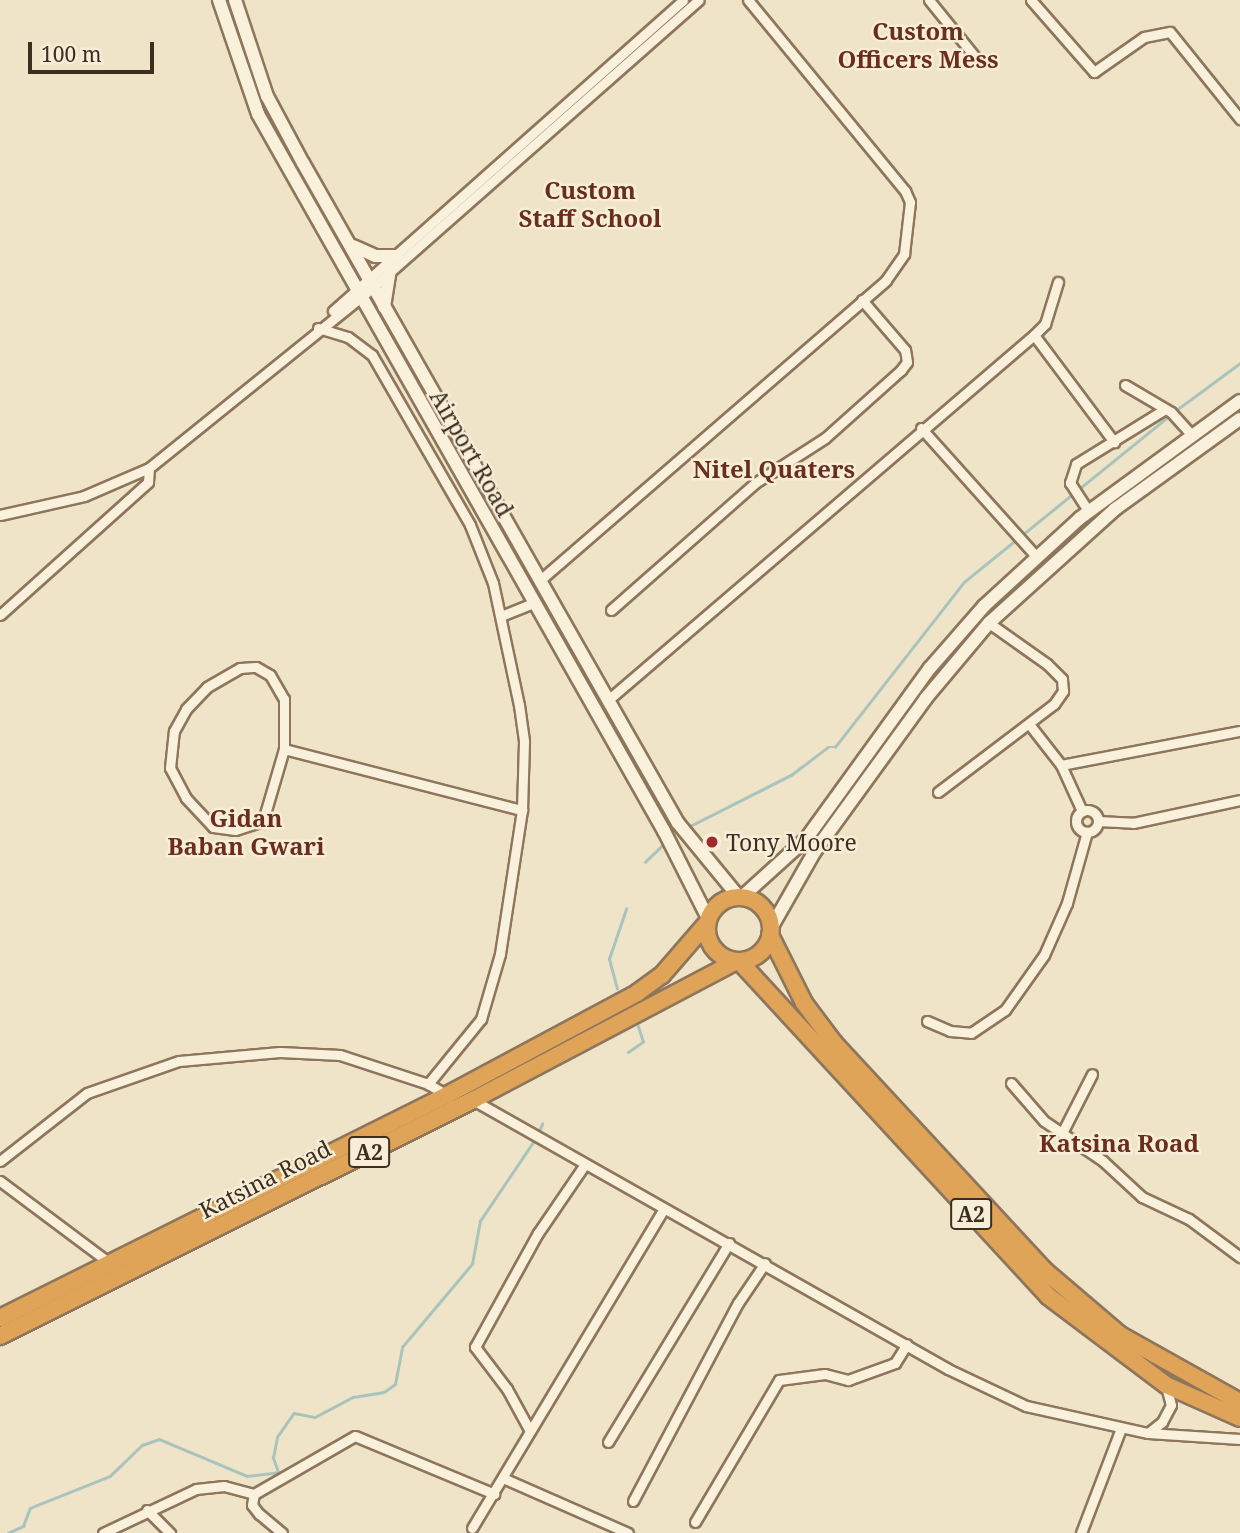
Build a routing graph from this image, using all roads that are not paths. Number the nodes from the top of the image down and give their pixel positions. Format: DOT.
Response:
graph roads {
  1 [pos="219,0"];
  2 [pos="235,0"];
  3 [pos="683,0"];
  4 [pos="699,0"];
  5 [pos="748,0"];
  6 [pos="929,0"];
  7 [pos="1031,0"];
  8 [pos="976,58"];
  9 [pos="1240,119"];
  10 [pos="348,242"];
  11 [pos="396,256"];
  12 [pos="390,271"];
  13 [pos="371,282"];
  14 [pos="1058,282"];
  15 [pos="356,294"];
  16 [pos="862,300"];
  17 [pos="384,307"];
  18 [pos="320,327"];
  19 [pos="1034,335"];
  20 [pos="1125,385"];
  21 [pos="1240,401"];
  22 [pos="1171,413"];
  23 [pos="1240,419"];
  24 [pos="922,428"];
  25 [pos="1192,436"];
  26 [pos="1114,442"];
  27 [pos="149,468"];
  28 [pos="1088,512"];
  29 [pos="0,515"];
  30 [pos="1036,556"];
  31 [pos="539,581"];
  32 [pos="533,603"];
  33 [pos="611,610"];
  34 [pos="0,615"];
  35 [pos="501,615"];
  36 [pos="989,623"];
  37 [pos="608,700"];
  38 [pos="1029,724"];
  39 [pos="1240,731"];
  40 [pos="284,749"];
  41 [pos="1061,765"];
  42 [pos="938,792"];
  43 [pos="1240,800"];
  44 [pos="522,810"];
  45 [pos="1082,811"];
  46 [pos="1098,821"];
  47 [pos="1087,832"];
  48 [pos="740,897"];
  49 [pos="708,921"];
  50 [pos="771,931"];
  51 [pos="738,962"];
  52 [pos="927,1021"];
  53 [pos="1092,1074"];
  54 [pos="1011,1083"];
  55 [pos="428,1084"];
  56 [pos="447,1095"];
  57 [pos="473,1100"];
  58 [pos="1062,1133"];
  59 [pos="0,1161"];
  60 [pos="585,1164"];
  61 [pos="0,1181"];
  62 [pos="664,1209"];
  63 [pos="729,1243"];
  64 [pos="1240,1257"];
  65 [pos="110,1263"];
  66 [pos="765,1263"];
  67 [pos="119,1277"];
  68 [pos="0,1318"];
  69 [pos="0,1336"];
  70 [pos="907,1344"];
  71 [pos="1166,1385"];
  72 [pos="1240,1402"];
  73 [pos="1240,1418"];
  74 [pos="1121,1428"];
  75 [pos="530,1431"];
  76 [pos="1148,1433"];
  77 [pos="1240,1439"];
  78 [pos="608,1442"];
  79 [pos="505,1479"];
  80 [pos="254,1494"];
  81 [pos="494,1494"];
  82 [pos="633,1501"];
  83 [pos="147,1510"];
  84 [pos="695,1522"];
  85 [pos="472,1528"];
  86 [pos="103,1533"];
  87 [pos="170,1533"];
  88 [pos="282,1533"];
  89 [pos="628,1533"];
  90 [pos="1082,1533"];
  1 -- 15 [label="street, Airport Road"];
  2 -- 10 [label="street, Airport Road"];
  3 -- 11 [label="street"];
  4 -- 12 [label="street"];
  5 -- 16 [label="street"];
  6 -- 8 [label="street"];
  7 -- 9 [label="street"];
  10 -- 11 [label="street"];
  10 -- 13 [label="street, Airport Road"];
  11 -- 13 [label="street"];
  12 -- 13 [label="street"];
  12 -- 17 [label="street"];
  13 -- 15 [label="street"];
  13 -- 17 [label="street, Airport Road"];
  14 -- 19 [label="street"];
  15 -- 18 [label="street"];
  15 -- 32 [label="street, Airport Road"];
  16 -- 31 [label="street"];
  16 -- 33 [label="street"];
  17 -- 31 [label="street, Airport Road"];
  18 -- 27 [label="street"];
  18 -- 35 [label="street"];
  19 -- 24 [label="street"];
  19 -- 26 [label="street"];
  20 -- 22 [label="street"];
  21 -- 25 [label="street"];
  22 -- 25 [label="street"];
  22 -- 26 [label="street"];
  23 -- 36 [label="street"];
  24 -- 30 [label="street"];
  24 -- 37 [label="street"];
  25 -- 28 [label="street"];
  26 -- 28 [label="street"];
  27 -- 29 [label="street"];
  27 -- 34 [label="street"];
  28 -- 30 [label="street"];
  30 -- 48 [label="street"];
  31 -- 37 [label="street, Airport Road"];
  32 -- 35 [label="street"];
  32 -- 49 [label="street, Airport Road"];
  35 -- 44 [label="street"];
  36 -- 38 [label="street"];
  36 -- 50 [label="street"];
  37 -- 48 [label="street, Airport Road"];
  38 -- 41 [label="street"];
  38 -- 42 [label="street"];
  39 -- 41 [label="street"];
  40 -- 40 [label="street"];
  40 -- 44 [label="street"];
  41 -- 45 [label="street"];
  43 -- 46 [label="street"];
  44 -- 55 [label="street"];
  45 -- 46 [label="street"];
  45 -- 47 [label="street"];
  46 -- 47 [label="street"];
  47 -- 52 [label="street"];
  48 -- 49 [label="highway, A2"];
  48 -- 50 [label="highway, A2"];
  49 -- 51 [label="highway, A2"];
  49 -- 56 [label="highway, Katsina Road / A2"];
  50 -- 51 [label="highway, A2"];
  50 -- 72 [label="highway, A2"];
  51 -- 57 [label="highway, Katsina Road / A2"];
  51 -- 71 [label="highway, A2"];
  53 -- 58 [label="street"];
  54 -- 58 [label="street"];
  55 -- 56 [label="street"];
  55 -- 59 [label="street"];
  56 -- 65 [label="highway, Katsina Road / A2"];
  57 -- 60 [label="street"];
  57 -- 67 [label="highway, Katsina Road / A2"];
  58 -- 64 [label="street"];
  60 -- 62 [label="street"];
  60 -- 75 [label="street"];
  61 -- 65 [label="street"];
  62 -- 63 [label="street"];
  62 -- 75 [label="street"];
  63 -- 66 [label="street"];
  63 -- 78 [label="street"];
  65 -- 67 [label="street"];
  65 -- 68 [label="highway, Katsina Road / A2"];
  66 -- 70 [label="street"];
  66 -- 82 [label="street"];
  67 -- 69 [label="highway, Katsina Road / A2"];
  70 -- 74 [label="street"];
  70 -- 84 [label="street"];
  71 -- 73 [label="highway, A2"];
  71 -- 76 [label="street"];
  74 -- 76 [label="street"];
  74 -- 90 [label="street"];
  75 -- 79 [label="street"];
  76 -- 77 [label="street"];
  79 -- 81 [label="street"];
  79 -- 89 [label="street"];
  80 -- 81 [label="street"];
  80 -- 83 [label="street"];
  80 -- 88 [label="street"];
  81 -- 85 [label="street"];
  83 -- 86 [label="street"];
  83 -- 87 [label="street"];
}
